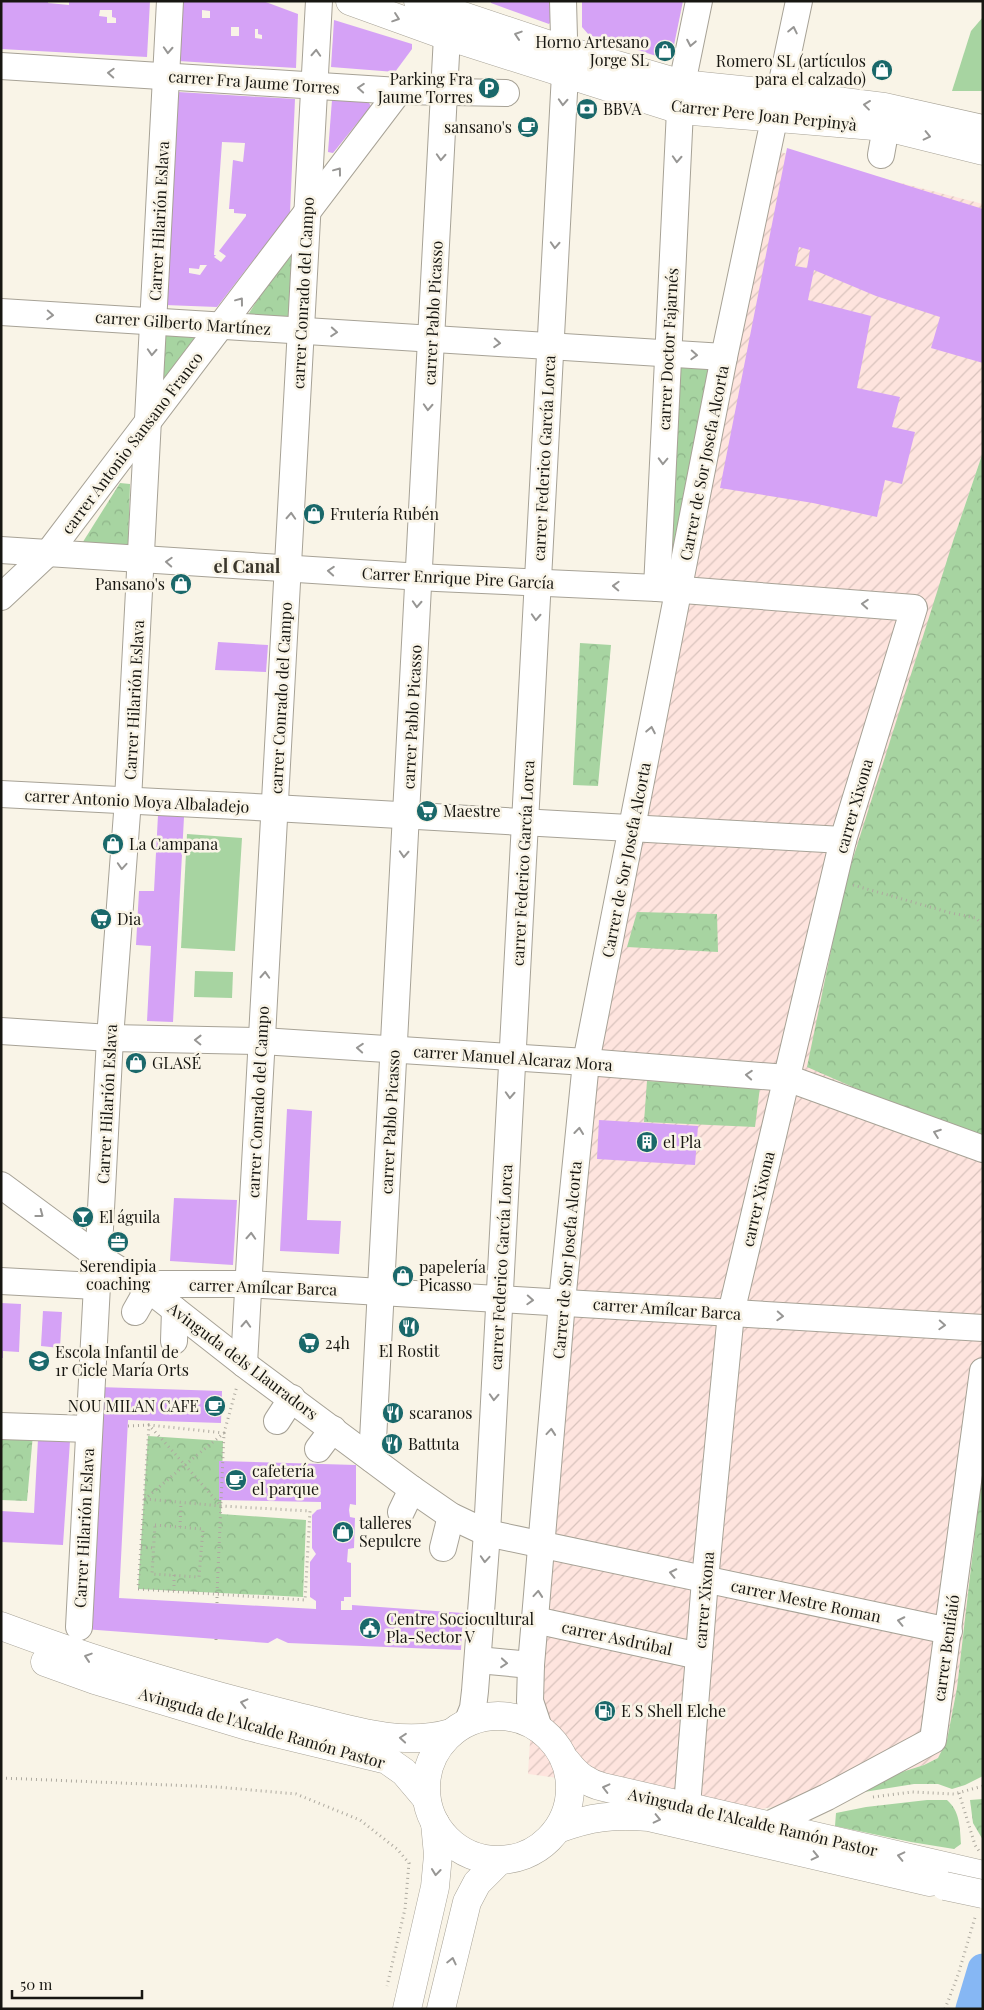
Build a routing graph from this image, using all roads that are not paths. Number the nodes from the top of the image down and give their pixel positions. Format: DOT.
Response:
graph roads {
  1 [pos="170,1"];
  2 [pos="319,1"];
  3 [pos="350,1"];
  4 [pos="418,1"];
  5 [pos="563,1"];
  6 [pos="699,1"];
  7 [pos="799,1"];
  8 [pos="454,13"];
  9 [pos="565,62"];
  10 [pos="1,66"];
  11 [pos="166,76"];
  12 [pos="314,86"];
  13 [pos="400,91"];
  14 [pos="444,91"];
  15 [pos="506,93"];
  16 [pos="681,97"];
  17 [pos="777,106"];
  18 [pos="886,127"];
  19 [pos="983,129"];
  20 [pos="983,151"];
  21 [pos="881,156"];
  22 [pos="307,213"];
  23 [pos="1,312"];
  24 [pos="154,321"];
  25 [pos="221,326"];
  26 [pos="300,330"];
  27 [pos="431,338"];
  28 [pos="550,346"];
  29 [pos="667,354"];
  30 [pos="724,357"];
  31 [pos="148,423"];
  32 [pos="1,550"];
  33 [pos="49,552"];
  34 [pos="141,560"];
  35 [pos="288,568"];
  36 [pos="419,577"];
  37 [pos="537,583"];
  38 [pos="668,589"];
  39 [pos="1,597"];
  40 [pos="914,608"];
  41 [pos="1,794"];
  42 [pos="128,800"];
  43 [pos="274,808"];
  44 [pos="406,815"];
  45 [pos="525,823"];
  46 [pos="632,828"];
  47 [pos="842,840"];
  48 [pos="1,1031"];
  49 [pos="110,1038"];
  50 [pos="262,1041"];
  51 [pos="394,1050"];
  52 [pos="512,1058"];
  53 [pos="586,1062"];
  54 [pos="787,1078"];
  55 [pos="983,1149"];
  56 [pos="1,1185"];
  57 [pos="98,1256"];
  58 [pos="1,1281"];
  59 [pos="248,1284"];
  60 [pos="96,1286"];
  61 [pos="145,1287"];
  62 [pos="382,1292"];
  63 [pos="499,1299"];
  64 [pos="562,1302"];
  65 [pos="175,1310"];
  66 [pos="135,1312"];
  67 [pos="731,1313"];
  68 [pos="983,1328"];
  69 [pos="174,1341"];
  70 [pos="244,1364"];
  71 [pos="983,1372"];
  72 [pos="292,1398"];
  73 [pos="277,1421"];
  74 [pos="1,1426"];
  75 [pos="89,1429"];
  76 [pos="372,1459"];
  77 [pos="412,1489"];
  78 [pos="401,1512"];
  79 [pos="451,1516"];
  80 [pos="487,1533"];
  81 [pos="542,1546"];
  82 [pos="444,1548"];
  83 [pos="705,1580"];
  84 [pos="535,1620"];
  85 [pos="1,1626"];
  86 [pos="78,1627"];
  87 [pos="949,1631"];
  88 [pos="1,1645"];
  89 [pos="699,1656"];
  90 [pos="478,1660"];
  91 [pos="530,1665"];
  92 [pos="459,1728"];
  93 [pos="539,1728"];
  94 [pos="566,1762"];
  95 [pos="687,1806"];
  96 [pos="430,1811"];
  97 [pos="768,1825"];
  98 [pos="558,1829"];
  99 [pos="499,1861"];
  100 [pos="983,1875"];
  101 [pos="947,1876"];
  102 [pos="980,1900"];
  103 [pos="407,2009"];
  104 [pos="441,2009"];
  1 -- 11 [label="street, Carrer Hilarión Eslava, one-way"];
  12 -- 2 [label="street, carrer Conrado del Campo, one-way"];
  3 -- 8 [label="main road, Carrer Pere Joan Perpinyà, one-way"];
  4 -- 8 [label="main road, Carrer Pere Joan Perpinyà"];
  5 -- 9 [label="street, carrer Federico García Lorca"];
  6 -- 16 [label="street, carrer Doctor Fajarnés, one-way"];
  17 -- 7 [label="street, Carrer de Sor Josefa Alcorta, one-way"];
  8 -- 9 [label="main road, Carrer Pere Joan Perpinyà"];
  8 -- 14 [label="street, carrer Pablo Picasso"];
  9 -- 16 [label="main road, Carrer Pere Joan Perpinyà"];
  9 -- 28 [label="street, carrer Federico García Lorca, one-way"];
  11 -- 10 [label="street, carrer Fra Jaume Torres, one-way"];
  11 -- 12 [label="street, carrer Fra Jaume Torres"];
  11 -- 24 [label="street, Carrer Hilarión Eslava"];
  13 -- 12 [label="street, carrer Fra Jaume Torres, one-way"];
  12 -- 22 [label="street, carrer Conrado del Campo"];
  13 -- 14 [label="street, carrer Fra Jaume Torres"];
  22 -- 13 [label="street, carrer Antonio Sansano Franco, one-way"];
  14 -- 15 [label="street, carrer Fra Jaume Torres"];
  14 -- 27 [label="street, carrer Pablo Picasso, one-way"];
  16 -- 17 [label="main road, Carrer Pere Joan Perpinyà"];
  16 -- 29 [label="street, carrer Doctor Fajarnés, one-way"];
  17 -- 18 [label="main road, Carrer Pere Joan Perpinyà"];
  19 -- 17 [label="main road, Carrer Pere Joan Perpinyà, one-way"];
  17 -- 30 [label="street, Carrer de Sor Josefa Alcorta"];
  18 -- 20 [label="main road, Carrer Pere Joan Perpinyà, one-way"];
  18 -- 21 [label="street"];
  25 -- 22 [label="street, carrer Antonio Sansano Franco, one-way"];
  22 -- 26 [label="street, carrer Conrado del Campo"];
  23 -- 24 [label="street, carrer Gilberto Martínez, one-way"];
  24 -- 25 [label="street, carrer Gilberto Martínez"];
  24 -- 31 [label="street, Carrer Hilarión Eslava, one-way"];
  25 -- 26 [label="street, carrer Gilberto Martínez"];
  25 -- 31 [label="street, carrer Antonio Sansano Franco"];
  26 -- 27 [label="street, carrer Gilberto Martínez, one-way"];
  35 -- 26 [label="street, carrer Conrado del Campo, one-way"];
  27 -- 28 [label="street, carrer Gilberto Martínez, one-way"];
  27 -- 36 [label="street, carrer Pablo Picasso, one-way"];
  28 -- 29 [label="street, carrer Gilberto Martínez"];
  28 -- 37 [label="street, carrer Federico García Lorca"];
  29 -- 30 [label="street, carrer Gilberto Martínez, one-way"];
  29 -- 38 [label="street, carrer Doctor Fajarnés, one-way"];
  30 -- 38 [label="street, Carrer de Sor Josefa Alcorta"];
  31 -- 33 [label="street, carrer Antonio Sansano Franco"];
  31 -- 34 [label="street, Carrer Hilarión Eslava"];
  32 -- 33 [label="street, Carrer Enrique Pire García"];
  33 -- 34 [label="street, Carrer Enrique Pire García"];
  33 -- 39 [label="street, carrer Antonio Sansano Franco"];
  35 -- 34 [label="street, Carrer Enrique Pire García, one-way"];
  34 -- 42 [label="street, Carrer Hilarión Eslava"];
  36 -- 35 [label="street, Carrer Enrique Pire García, one-way"];
  35 -- 43 [label="street, carrer Conrado del Campo"];
  36 -- 37 [label="street, Carrer Enrique Pire García"];
  36 -- 44 [label="street, carrer Pablo Picasso, one-way"];
  38 -- 37 [label="street, Carrer Enrique Pire García, one-way"];
  37 -- 45 [label="street, carrer Federico García Lorca, one-way"];
  40 -- 38 [label="street, Carrer Enrique Pire García, one-way"];
  46 -- 38 [label="street, Carrer de Sor Josefa Alcorta, one-way"];
  40 -- 47 [label="street, carrer Xixona"];
  41 -- 42 [label="street, carrer Antonio Moya Albaladejo"];
  42 -- 43 [label="street, carrer Antonio Moya Albaladejo"];
  42 -- 49 [label="street, Carrer Hilarión Eslava, one-way"];
  43 -- 44 [label="street, carrer Antonio Moya Albaladejo"];
  50 -- 43 [label="street, carrer Conrado del Campo, one-way"];
  44 -- 45 [label="street, carrer Antonio Moya Albaladejo"];
  44 -- 51 [label="street, carrer Pablo Picasso, one-way"];
  45 -- 46 [label="street, carrer Antonio Moya Albaladejo"];
  45 -- 52 [label="street, carrer Federico García Lorca"];
  46 -- 47 [label="street, carrer Antonio Moya Albaladejo"];
  46 -- 53 [label="street, Carrer de Sor Josefa Alcorta"];
  47 -- 54 [label="street, carrer Xixona"];
  48 -- 49 [label="street, carrer Manuel Alcaraz Mora"];
  50 -- 49 [label="street, carrer Manuel Alcaraz Mora, one-way"];
  49 -- 57 [label="street, Carrer Hilarión Eslava"];
  51 -- 50 [label="street, carrer Manuel Alcaraz Mora, one-way"];
  59 -- 50 [label="street, carrer Conrado del Campo, one-way"];
  51 -- 52 [label="street, carrer Manuel Alcaraz Mora"];
  51 -- 62 [label="street, carrer Pablo Picasso"];
  52 -- 53 [label="street, carrer Manuel Alcaraz Mora"];
  52 -- 63 [label="street, carrer Federico García Lorca, one-way"];
  54 -- 53 [label="street, carrer Manuel Alcaraz Mora, one-way"];
  64 -- 53 [label="street, Carrer de Sor Josefa Alcorta, one-way"];
  55 -- 54 [label="street, carrer Manuel Alcaraz Mora, one-way"];
  54 -- 67 [label="street, carrer Xixona"];
  56 -- 57 [label="street, Avinguda dels Llauradors, one-way"];
  57 -- 60 [label="street, Carrer Hilarión Eslava"];
  57 -- 61 [label="street, Avinguda dels Llauradors"];
  58 -- 60 [label="street"];
  59 -- 61 [label="street, carrer Amílcar Barca"];
  59 -- 62 [label="street, carrer Amílcar Barca"];
  70 -- 59 [label="street, carrer Conrado del Campo, one-way"];
  60 -- 75 [label="street, Carrer Hilarión Eslava"];
  61 -- 65 [label="street, Avinguda dels Llauradors"];
  61 -- 66 [label="street"];
  62 -- 63 [label="street, carrer Amílcar Barca"];
  62 -- 76 [label="street, carrer Pablo Picasso"];
  63 -- 64 [label="street, carrer Amílcar Barca, one-way"];
  63 -- 80 [label="street, carrer Federico García Lorca, one-way"];
  64 -- 67 [label="street, carrer Amílcar Barca"];
  81 -- 64 [label="street, Carrer de Sor Josefa Alcorta, one-way"];
  65 -- 69 [label="street"];
  65 -- 70 [label="street, Avinguda dels Llauradors"];
  67 -- 68 [label="street, carrer Amílcar Barca, one-way"];
  67 -- 83 [label="street, carrer Xixona"];
  70 -- 72 [label="street, Avinguda dels Llauradors"];
  71 -- 87 [label="street, carrer Benifaió"];
  72 -- 73 [label="street"];
  72 -- 76 [label="street, Avinguda dels Llauradors"];
  74 -- 75 [label="street, Carrer Hilarión Eslava"];
  75 -- 86 [label="street, Carrer Hilarión Eslava"];
  76 -- 77 [label="street, Avinguda dels Llauradors"];
  77 -- 78 [label="street"];
  77 -- 79 [label="street, Avinguda dels Llauradors"];
  79 -- 80 [label="street, Avinguda dels Llauradors"];
  79 -- 82 [label="street"];
  80 -- 81 [label="street, carrer Mestre Roman"];
  80 -- 90 [label="street, carrer Federico García Lorca, one-way"];
  83 -- 81 [label="street, carrer Mestre Roman, one-way"];
  84 -- 81 [label="street, Carrer de Sor Josefa Alcorta, one-way"];
  87 -- 83 [label="street, carrer Mestre Roman, one-way"];
  83 -- 89 [label="street, carrer Xixona"];
  84 -- 89 [label="street, carrer Asdrúbal"];
  84 -- 91 [label="street, Carrer de Sor Josefa Alcorta"];
  92 -- 85 [label="main road, Avinguda de l'Alcalde Ramón Pastor, one-way"];
  87 -- 97 [label="street, carrer Benifaió"];
  88 -- 96 [label="main road, Avinguda de l'Alcalde Ramón Pastor"];
  89 -- 95 [label="street, carrer Xixona"];
  90 -- 91 [label="street, one-way"];
  90 -- 92 [label="street, carrer Federico García Lorca"];
  91 -- 93 [label="street, Carrer de Sor Josefa Alcorta"];
  92 -- 93 [label="main road"];
  92 -- 96 [label="main road"];
  93 -- 94 [label="main road"];
  95 -- 94 [label="main road, Avinguda de l'Alcalde Ramón Pastor, one-way"];
  94 -- 98 [label="main road"];
  95 -- 97 [label="main road, Avinguda de l'Alcalde Ramón Pastor"];
  96 -- 99 [label="main road"];
  96 -- 103 [label="main road, one-way"];
  101 -- 97 [label="main road, Avinguda de l'Alcalde Ramón Pastor, one-way"];
  98 -- 99 [label="main road"];
  98 -- 101 [label="main road, Avinguda de l'Alcalde Ramón Pastor, one-way"];
  104 -- 99 [label="main road, one-way"];
  100 -- 101 [label="main road"];
  101 -- 102 [label="main road, bridge"];
}
